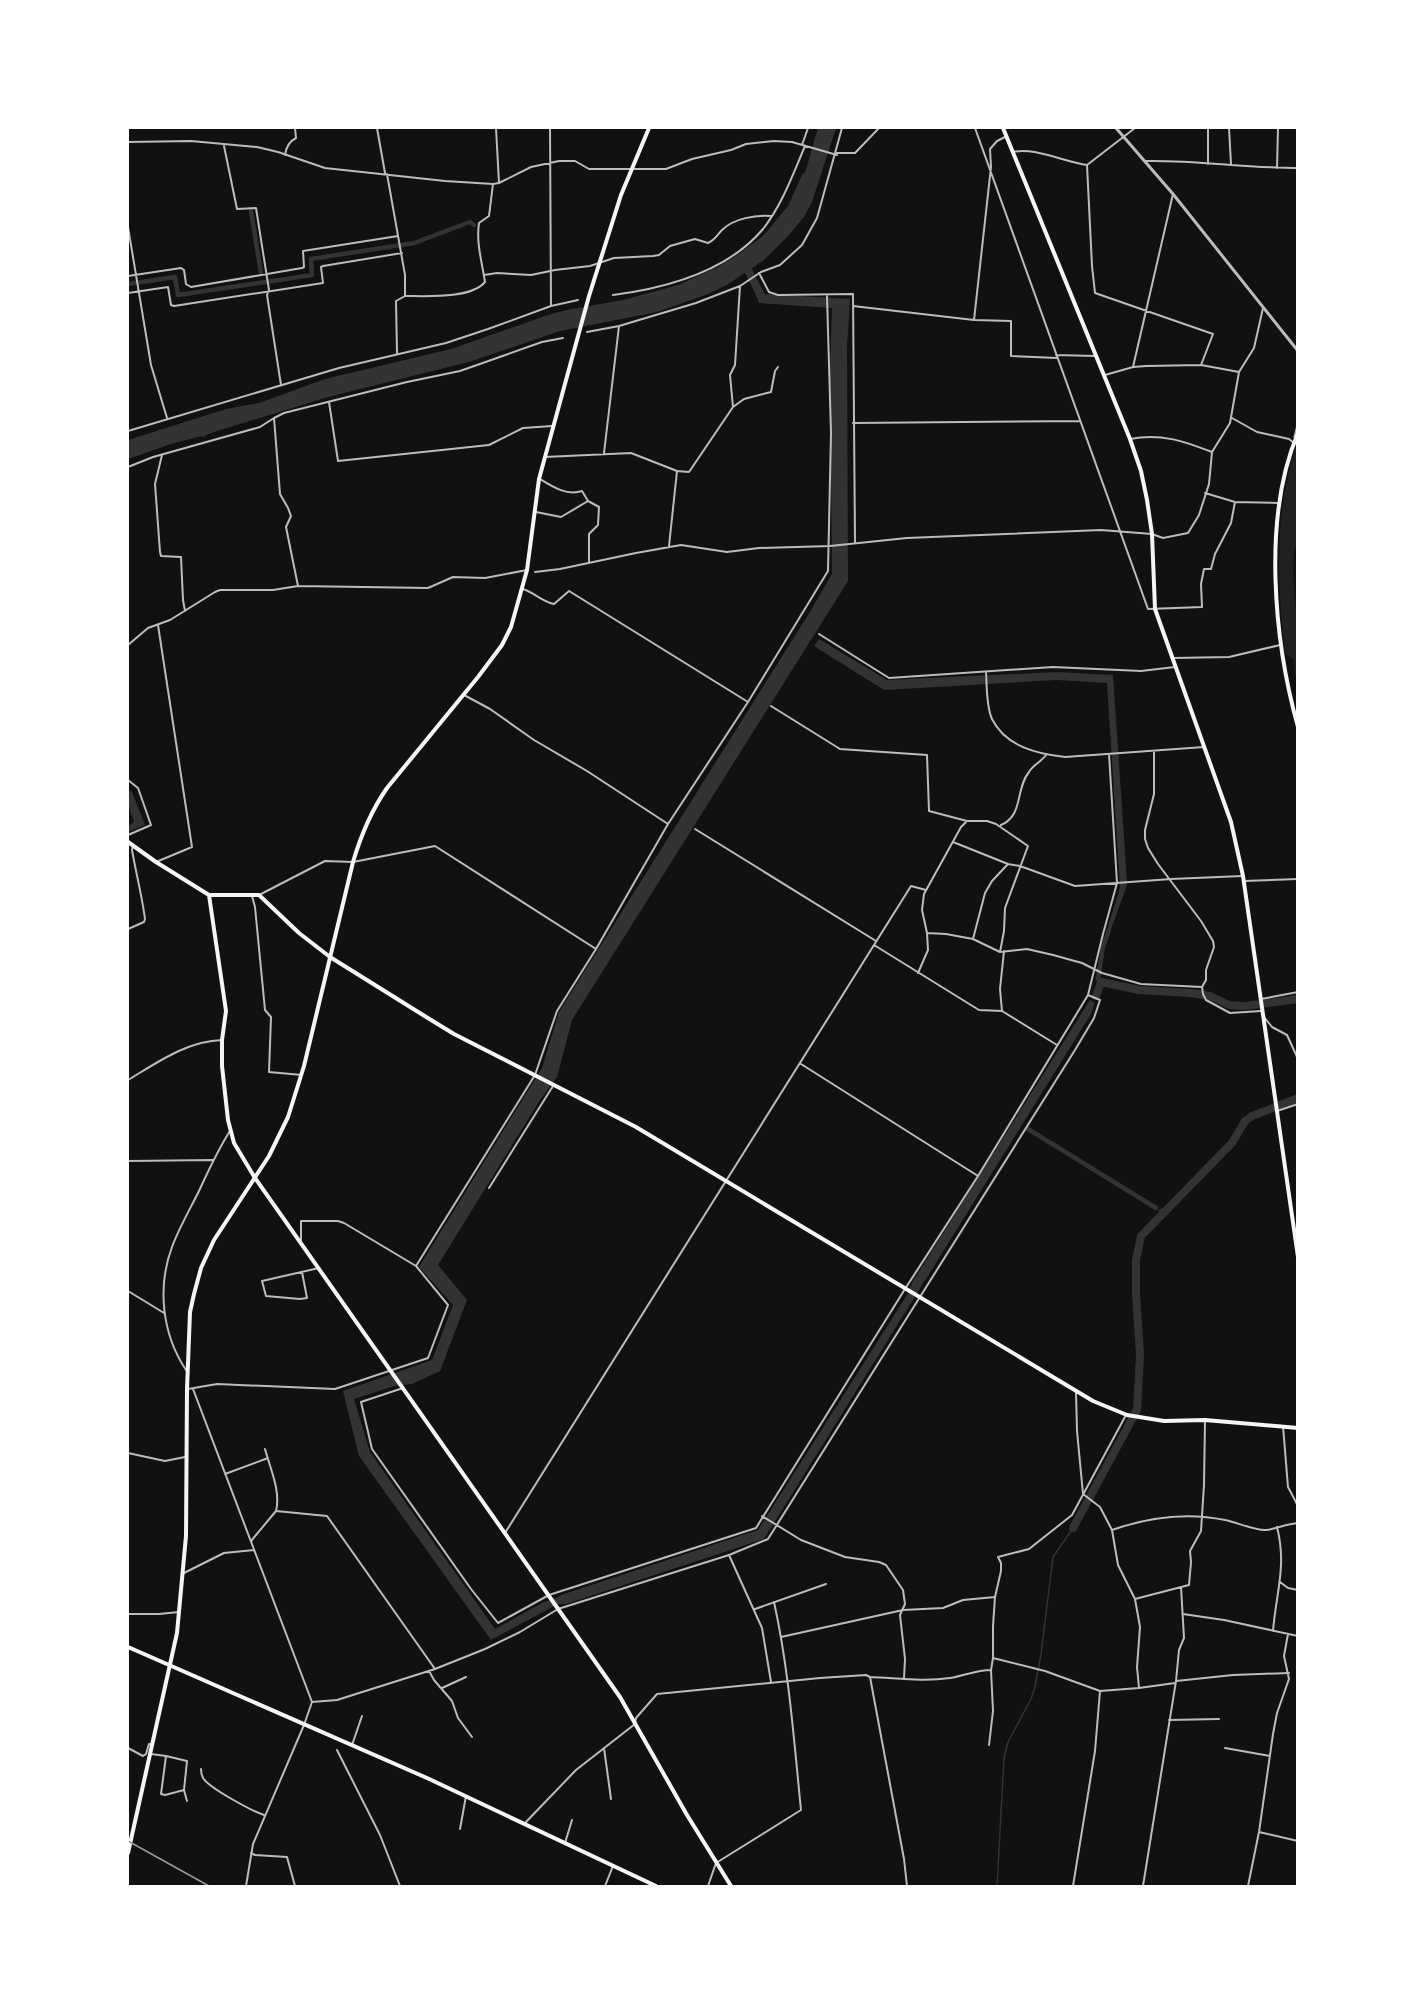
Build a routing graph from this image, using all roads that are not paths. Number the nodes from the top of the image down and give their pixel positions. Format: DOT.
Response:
graph roads {
  1 [pos="295,128"];
  2 [pos="377,128"];
  3 [pos="496,128"];
  4 [pos="550,128"];
  5 [pos="649,128"];
  6 [pos="808,128"];
  7 [pos="842,128"];
  8 [pos="879,128"];
  9 [pos="975,128"];
  10 [pos="1006,128"];
  11 [pos="1116,128"];
  12 [pos="1135,128"];
  13 [pos="1208,128"];
  14 [pos="1229,128"];
  15 [pos="1278,128"];
  16 [pos="1006,136"];
  17 [pos="1124,137"];
  18 [pos="128,142"];
  19 [pos="224,145"];
  20 [pos="805,146"];
  21 [pos="1013,152"];
  22 [pos="836,154"];
  23 [pos="285,155"];
  24 [pos="1145,161"];
  25 [pos="552,163"];
  26 [pos="1208,164"];
  27 [pos="1231,164"];
  28 [pos="1087,165"];
  29 [pos="1277,168"];
  30 [pos="1298,168"];
  31 [pos="632,170"];
  32 [pos="990,172"];
  33 [pos="386,174"];
  34 [pos="499,183"];
  35 [pos="493,184"];
  36 [pos="1173,194"];
  37 [pos="771,216"];
  38 [pos="128,227"];
  39 [pos="398,238"];
  40 [pos="401,252"];
  41 [pos="600,263"];
  42 [pos="551,270"];
  43 [pos="759,273"];
  44 [pos="266,274"];
  45 [pos="135,275"];
  46 [pos="484,275"];
  47 [pos="128,276"];
  48 [pos="741,284"];
  49 [pos="269,290"];
  50 [pos="138,292"];
  51 [pos="128,293"];
  52 [pos="405,296"];
  53 [pos="613,296"];
  54 [pos="827,296"];
  55 [pos="578,300"];
  56 [pos="551,306"];
  57 [pos="853,306"];
  58 [pos="1263,308"];
  59 [pos="1147,311"];
  60 [pos="974,320"];
  61 [pos="618,326"];
  62 [pos="587,332"];
  63 [pos="563,338"];
  64 [pos="1298,351"];
  65 [pos="397,354"];
  66 [pos="1095,356"];
  67 [pos="1057,357"];
  68 [pos="1201,365"];
  69 [pos="1133,366"];
  70 [pos="778,367"];
  71 [pos="1239,372"];
  72 [pos="1104,376"];
  73 [pos="281,386"];
  74 [pos="329,402"];
  75 [pos="733,408"];
  76 [pos="273,418"];
  77 [pos="1232,418"];
  78 [pos="168,419"];
  79 [pos="1080,421"];
  80 [pos="853,423"];
  81 [pos="1298,424"];
  82 [pos="553,426"];
  83 [pos="128,431"];
  84 [pos="1298,433"];
  85 [pos="1130,439"];
  86 [pos="1293,443"];
  87 [pos="1212,452"];
  88 [pos="604,453"];
  89 [pos="162,455"];
  90 [pos="545,457"];
  91 [pos="128,467"];
  92 [pos="677,471"];
  93 [pos="539,479"];
  94 [pos="1204,493"];
  95 [pos="588,501"];
  96 [pos="1234,502"];
  97 [pos="1279,503"];
  98 [pos="535,512"];
  99 [pos="1119,531"];
  100 [pos="1152,534"];
  101 [pos="855,542"];
  102 [pos="830,546"];
  103 [pos="669,547"];
  104 [pos="589,562"];
  105 [pos="527,570"];
  106 [pos="535,572"];
  107 [pos="298,586"];
  108 [pos="523,589"];
  109 [pos="1155,609"];
  110 [pos="185,611"];
  111 [pos="158,625"];
  112 [pos="819,634"];
  113 [pos="128,645"];
  114 [pos="1280,645"];
  115 [pos="1173,658"];
  116 [pos="1175,667"];
  117 [pos="986,672"];
  118 [pos="464,695"];
  119 [pos="748,702"];
  120 [pos="771,706"];
  121 [pos="1298,727"];
  122 [pos="1204,747"];
  123 [pos="1154,751"];
  124 [pos="1110,753"];
  125 [pos="1046,755"];
  126 [pos="128,780"];
  127 [pos="967,821"];
  128 [pos="668,824"];
  129 [pos="1001,826"];
  130 [pos="695,829"];
  131 [pos="128,835"];
  132 [pos="128,842"];
  133 [pos="953,842"];
  134 [pos="133,846"];
  135 [pos="156,862"];
  136 [pos="353,862"];
  137 [pos="1008,864"];
  138 [pos="1020,866"];
  139 [pos="1171,879"];
  140 [pos="1244,879"];
  141 [pos="1298,879"];
  142 [pos="1118,883"];
  143 [pos="926,890"];
  144 [pos="209,895"];
  145 [pos="252,895"];
  146 [pos="259,895"];
  147 [pos="128,929"];
  148 [pos="927,933"];
  149 [pos="973,939"];
  150 [pos="876,941"];
  151 [pos="874,945"];
  152 [pos="596,949"];
  153 [pos="1002,951"];
  154 [pos="330,957"];
  155 [pos="1096,971"];
  156 [pos="918,973"];
  157 [pos="1202,987"];
  158 [pos="1298,992"];
  159 [pos="1088,995"];
  160 [pos="1261,999"];
  161 [pos="1002,1011"];
  162 [pos="1263,1011"];
  163 [pos="1264,1017"];
  164 [pos="222,1040"];
  165 [pos="1057,1045"];
  166 [pos="1298,1059"];
  167 [pos="801,1064"];
  168 [pos="302,1075"];
  169 [pos="537,1076"];
  170 [pos="128,1080"];
  171 [pos="552,1084"];
  172 [pos="1298,1104"];
  173 [pos="1277,1111"];
  174 [pos="230,1131"];
  175 [pos="213,1160"];
  176 [pos="128,1161"];
  177 [pos="978,1176"];
  178 [pos="255,1178"];
  179 [pos="726,1181"];
  180 [pos="489,1188"];
  181 [pos="1295,1229"];
  182 [pos="300,1243"];
  183 [pos="1298,1257"];
  184 [pos="416,1266"];
  185 [pos="319,1268"];
  186 [pos="302,1272"];
  187 [pos="906,1289"];
  188 [pos="128,1291"];
  189 [pos="918,1297"];
  190 [pos="164,1313"];
  191 [pos="187,1372"];
  192 [pos="392,1372"];
  193 [pos="402,1387"];
  194 [pos="187,1389"];
  195 [pos="193,1389"];
  196 [pos="1076,1393"];
  197 [pos="1129,1415"];
  198 [pos="1206,1420"];
  199 [pos="1283,1426"];
  200 [pos="1298,1428"];
  201 [pos="265,1449"];
  202 [pos="128,1453"];
  203 [pos="185,1457"];
  204 [pos="268,1458"];
  205 [pos="225,1474"];
  206 [pos="1084,1495"];
  207 [pos="1298,1506"];
  208 [pos="276,1511"];
  209 [pos="762,1516"];
  210 [pos="1202,1518"];
  211 [pos="1298,1523"];
  212 [pos="778,1526"];
  213 [pos="1276,1526"];
  214 [pos="1112,1530"];
  215 [pos="505,1533"];
  216 [pos="251,1541"];
  217 [pos="254,1550"];
  218 [pos="729,1555"];
  219 [pos="184,1574"];
  220 [pos="1280,1582"];
  221 [pos="826,1584"];
  222 [pos="1181,1587"];
  223 [pos="1298,1590"];
  224 [pos="550,1597"];
  225 [pos="995,1597"];
  226 [pos="1135,1599"];
  227 [pos="774,1602"];
  228 [pos="558,1607"];
  229 [pos="755,1609"];
  230 [pos="903,1610"];
  231 [pos="180,1612"];
  232 [pos="128,1614"];
  233 [pos="1183,1614"];
  234 [pos="1273,1631"];
  235 [pos="1288,1634"];
  236 [pos="1298,1636"];
  237 [pos="782,1637"];
  238 [pos="128,1647"];
  239 [pos="993,1658"];
  240 [pos="171,1667"];
  241 [pos="435,1669"];
  242 [pos="991,1670"];
  243 [pos="429,1671"];
  244 [pos="1288,1674"];
  245 [pos="466,1677"];
  246 [pos="870,1677"];
  247 [pos="904,1679"];
  248 [pos="787,1682"];
  249 [pos="1176,1682"];
  250 [pos="771,1683"];
  251 [pos="441,1688"];
  252 [pos="1138,1688"];
  253 [pos="1100,1691"];
  254 [pos="312,1702"];
  255 [pos="362,1716"];
  256 [pos="1219,1719"];
  257 [pos="1169,1720"];
  258 [pos="634,1724"];
  259 [pos="304,1725"];
  260 [pos="472,1737"];
  261 [pos="153,1744"];
  262 [pos="352,1745"];
  263 [pos="989,1745"];
  264 [pos="128,1748"];
  265 [pos="604,1748"];
  266 [pos="1225,1748"];
  267 [pos="337,1750"];
  268 [pos="151,1754"];
  269 [pos="166,1756"];
  270 [pos="1270,1756"];
  271 [pos="201,1769"];
  272 [pos="184,1790"];
  273 [pos="466,1796"];
  274 [pos="611,1799"];
  275 [pos="187,1801"];
  276 [pos="264,1815"];
  277 [pos="572,1820"];
  278 [pos="524,1824"];
  279 [pos="460,1829"];
  280 [pos="1259,1832"];
  281 [pos="1298,1841"];
  282 [pos="565,1843"];
  283 [pos="128,1852"];
  284 [pos="251,1853"];
  285 [pos="716,1863"];
  286 [pos="613,1866"];
  287 [pos="246,1887"];
  288 [pos="295,1887"];
  289 [pos="400,1887"];
  290 [pos="605,1887"];
  291 [pos="656,1887"];
  292 [pos="708,1887"];
  293 [pos="731,1887"];
  294 [pos="907,1887"];
  295 [pos="1073,1887"];
  296 [pos="1143,1887"];
  297 [pos="1248,1887"];
  1 -- 23 [label="street"];
  2 -- 33 [label="street"];
  3 -- 34 [label="street"];
  4 -- 25 [label="street"];
  5 -- 31 [label="main road"];
  6 -- 20 [label="street"];
  7 -- 22 [label="street"];
  8 -- 22 [label="street"];
  9 -- 32 [label="street"];
  10 -- 16 [label="main road"];
  11 -- 17 [label="street"];
  12 -- 17 [label="street"];
  13 -- 26 [label="street"];
  14 -- 27 [label="street"];
  15 -- 29 [label="street"];
  16 -- 21 [label="main road"];
  16 -- 32 [label="street"];
  17 -- 24 [label="street"];
  17 -- 28 [label="street"];
  18 -- 19 [label="street"];
  19 -- 23 [label="street"];
  19 -- 44 [label="street"];
  20 -- 22 [label="street"];
  20 -- 31 [label="street"];
  20 -- 37 [label="street"];
  21 -- 28 [label="street"];
  21 -- 66 [label="main road"];
  22 -- 43 [label="street"];
  23 -- 33 [label="street"];
  24 -- 26 [label="street"];
  24 -- 36 [label="street"];
  25 -- 31 [label="street"];
  25 -- 34 [label="street"];
  25 -- 42 [label="street"];
  26 -- 27 [label="street"];
  27 -- 29 [label="street"];
  28 -- 59 [label="street"];
  29 -- 30 [label="street"];
  31 -- 41 [label="main road"];
  32 -- 60 [label="street"];
  32 -- 67 [label="street"];
  33 -- 35 [label="street"];
  33 -- 39 [label="street"];
  34 -- 35 [label="street"];
  35 -- 46 [label="street"];
  36 -- 58 [label="street"];
  36 -- 59 [label="street"];
  37 -- 41 [label="street"];
  37 -- 53 [label="street"];
  38 -- 45 [label="street"];
  39 -- 40 [label="street"];
  39 -- 44 [label="street"];
  40 -- 49 [label="street"];
  40 -- 52 [label="street"];
  41 -- 42 [label="street"];
  41 -- 82 [label="main road"];
  42 -- 46 [label="street"];
  42 -- 56 [label="street"];
  43 -- 48 [label="street"];
  43 -- 54 [label="street"];
  44 -- 45 [label="street"];
  44 -- 49 [label="street"];
  45 -- 47 [label="street"];
  45 -- 50 [label="street"];
  46 -- 52 [label="street"];
  48 -- 61 [label="street"];
  48 -- 75 [label="street"];
  49 -- 50 [label="street"];
  49 -- 73 [label="street"];
  50 -- 51 [label="street"];
  50 -- 78 [label="street"];
  52 -- 65 [label="street"];
  54 -- 57 [label="street"];
  54 -- 102 [label="street"];
  55 -- 56 [label="street"];
  56 -- 65 [label="street"];
  57 -- 60 [label="street"];
  57 -- 80 [label="street"];
  58 -- 64 [label="street"];
  58 -- 71 [label="street"];
  59 -- 68 [label="street"];
  59 -- 69 [label="street"];
  60 -- 67 [label="street"];
  61 -- 62 [label="street"];
  61 -- 88 [label="street"];
  63 -- 74 [label="street"];
  65 -- 73 [label="street"];
  66 -- 67 [label="street"];
  66 -- 72 [label="main road"];
  67 -- 79 [label="street"];
  68 -- 69 [label="street"];
  68 -- 71 [label="street"];
  69 -- 72 [label="street"];
  70 -- 75 [label="street"];
  71 -- 77 [label="street"];
  72 -- 85 [label="main road"];
  73 -- 78 [label="street"];
  74 -- 76 [label="street"];
  74 -- 82 [label="street"];
  75 -- 92 [label="street"];
  76 -- 89 [label="street"];
  76 -- 107 [label="street"];
  77 -- 86 [label="street"];
  77 -- 87 [label="street"];
  78 -- 83 [label="street"];
  79 -- 80 [label="street"];
  79 -- 99 [label="street"];
  80 -- 101 [label="street"];
  81 -- 86 [label="street"];
  82 -- 90 [label="main road"];
  84 -- 86 [label="main road"];
  85 -- 87 [label="street"];
  85 -- 100 [label="main road"];
  86 -- 97 [label="main road"];
  87 -- 94 [label="street"];
  88 -- 90 [label="street"];
  88 -- 92 [label="street"];
  89 -- 91 [label="street"];
  89 -- 110 [label="street"];
  90 -- 93 [label="main road"];
  92 -- 103 [label="street"];
  93 -- 95 [label="street"];
  93 -- 98 [label="main road"];
  94 -- 96 [label="street"];
  94 -- 100 [label="street"];
  95 -- 98 [label="street"];
  95 -- 104 [label="street"];
  96 -- 97 [label="street"];
  96 -- 109 [label="street"];
  97 -- 114 [label="main road"];
  98 -- 105 [label="main road"];
  99 -- 100 [label="street"];
  99 -- 101 [label="street"];
  99 -- 109 [label="street"];
  100 -- 109 [label="main road"];
  101 -- 102 [label="street"];
  102 -- 103 [label="street"];
  102 -- 119 [label="street"];
  103 -- 104 [label="street"];
  104 -- 106 [label="street"];
  105 -- 107 [label="street"];
  105 -- 108 [label="main road"];
  107 -- 110 [label="street"];
  108 -- 118 [label="main road"];
  108 -- 119 [label="street"];
  109 -- 115 [label="main road"];
  110 -- 111 [label="street"];
  111 -- 113 [label="street"];
  111 -- 135 [label="street"];
  112 -- 117 [label="street"];
  114 -- 115 [label="street"];
  114 -- 121 [label="main road"];
  115 -- 116 [label="main road"];
  116 -- 117 [label="street"];
  116 -- 122 [label="main road"];
  117 -- 125 [label="street"];
  118 -- 128 [label="street"];
  118 -- 136 [label="main road"];
  119 -- 128 [label="street"];
  120 -- 127 [label="street"];
  122 -- 123 [label="street"];
  122 -- 140 [label="main road"];
  123 -- 124 [label="street"];
  123 -- 139 [label="street"];
  124 -- 125 [label="street"];
  124 -- 142 [label="street"];
  125 -- 129 [label="street"];
  126 -- 131 [label="street"];
  127 -- 129 [label="street"];
  127 -- 133 [label="street"];
  128 -- 152 [label="street"];
  129 -- 138 [label="street"];
  130 -- 150 [label="street"];
  132 -- 134 [label="main road"];
  133 -- 137 [label="street"];
  133 -- 143 [label="street"];
  134 -- 135 [label="main road"];
  134 -- 147 [label="street"];
  135 -- 144 [label="main road"];
  136 -- 146 [label="street"];
  136 -- 152 [label="street"];
  136 -- 154 [label="main road"];
  137 -- 138 [label="street"];
  137 -- 149 [label="street"];
  138 -- 142 [label="street"];
  138 -- 153 [label="street"];
  139 -- 140 [label="street"];
  139 -- 142 [label="street"];
  139 -- 157 [label="street"];
  140 -- 141 [label="street"];
  140 -- 160 [label="main road"];
  142 -- 155 [label="street"];
  143 -- 148 [label="street"];
  143 -- 150 [label="street"];
  144 -- 145 [label="main road"];
  144 -- 164 [label="main road"];
  145 -- 146 [label="main road"];
  145 -- 168 [label="street"];
  146 -- 154 [label="main road"];
  148 -- 149 [label="street"];
  148 -- 156 [label="street"];
  149 -- 153 [label="street"];
  150 -- 151 [label="street"];
  151 -- 156 [label="street"];
  151 -- 167 [label="street"];
  152 -- 169 [label="street"];
  153 -- 155 [label="street"];
  153 -- 161 [label="street"];
  154 -- 168 [label="main road"];
  154 -- 169 [label="main road"];
  155 -- 157 [label="street"];
  155 -- 159 [label="street"];
  156 -- 161 [label="street"];
  157 -- 162 [label="street"];
  158 -- 160 [label="street"];
  159 -- 165 [label="street"];
  159 -- 189 [label="street"];
  160 -- 162 [label="main road"];
  161 -- 165 [label="street"];
  162 -- 163 [label="main road"];
  163 -- 166 [label="street"];
  163 -- 173 [label="main road"];
  164 -- 170 [label="street"];
  164 -- 174 [label="main road"];
  165 -- 177 [label="street"];
  167 -- 177 [label="street"];
  167 -- 179 [label="street"];
  168 -- 178 [label="main road"];
  169 -- 171 [label="main road"];
  169 -- 184 [label="street"];
  171 -- 179 [label="main road"];
  171 -- 180 [label="street"];
  172 -- 173 [label="street"];
  173 -- 181 [label="main road"];
  174 -- 175 [label="street"];
  174 -- 178 [label="main road"];
  175 -- 176 [label="street"];
  175 -- 190 [label="street"];
  177 -- 187 [label="street"];
  178 -- 182 [label="main road"];
  178 -- 191 [label="main road"];
  179 -- 187 [label="main road"];
  179 -- 215 [label="street"];
  181 -- 183 [label="main road"];
  182 -- 184 [label="street"];
  182 -- 185 [label="main road"];
  184 -- 192 [label="street"];
  185 -- 186 [label="street"];
  185 -- 192 [label="main road"];
  186 -- 186 [label="street"];
  187 -- 189 [label="main road"];
  187 -- 209 [label="street"];
  188 -- 190 [label="street"];
  189 -- 196 [label="main road"];
  189 -- 212 [label="street"];
  190 -- 191 [label="street"];
  191 -- 194 [label="main road"];
  192 -- 193 [label="main road"];
  192 -- 195 [label="street"];
  193 -- 215 [label="main road"];
  193 -- 224 [label="street"];
  194 -- 195 [label="street"];
  194 -- 203 [label="main road"];
  195 -- 205 [label="street"];
  196 -- 197 [label="main road"];
  196 -- 206 [label="street"];
  197 -- 198 [label="main road"];
  197 -- 206 [label="street"];
  198 -- 199 [label="main road"];
  198 -- 210 [label="street"];
  199 -- 200 [label="main road"];
  199 -- 207 [label="street"];
  201 -- 204 [label="street"];
  202 -- 203 [label="street"];
  203 -- 219 [label="main road"];
  204 -- 205 [label="street"];
  204 -- 208 [label="street"];
  205 -- 216 [label="street"];
  206 -- 214 [label="street"];
  206 -- 225 [label="street"];
  208 -- 216 [label="street"];
  208 -- 241 [label="street"];
  209 -- 212 [label="street"];
  209 -- 224 [label="street"];
  210 -- 213 [label="street"];
  210 -- 214 [label="street"];
  210 -- 222 [label="street"];
  211 -- 213 [label="street"];
  212 -- 218 [label="street"];
  212 -- 230 [label="street"];
  213 -- 220 [label="street"];
  214 -- 226 [label="street"];
  215 -- 224 [label="main road"];
  216 -- 217 [label="street"];
  217 -- 219 [label="street"];
  217 -- 254 [label="street"];
  218 -- 228 [label="street"];
  218 -- 229 [label="street"];
  219 -- 231 [label="main road"];
  220 -- 223 [label="street"];
  220 -- 234 [label="street"];
  221 -- 227 [label="street"];
  222 -- 226 [label="street"];
  222 -- 233 [label="street"];
  224 -- 228 [label="main road"];
  225 -- 230 [label="street"];
  225 -- 239 [label="street"];
  226 -- 252 [label="street"];
  227 -- 229 [label="street"];
  227 -- 237 [label="street"];
  228 -- 241 [label="street"];
  228 -- 258 [label="main road"];
  229 -- 250 [label="street"];
  230 -- 237 [label="street"];
  230 -- 247 [label="street"];
  231 -- 232 [label="street"];
  231 -- 240 [label="main road"];
  233 -- 234 [label="street"];
  233 -- 249 [label="street"];
  234 -- 235 [label="street"];
  235 -- 236 [label="street"];
  235 -- 244 [label="street"];
  237 -- 248 [label="street"];
  238 -- 240 [label="main road"];
  239 -- 242 [label="street"];
  239 -- 253 [label="street"];
  240 -- 259 [label="main road"];
  240 -- 261 [label="main road"];
  241 -- 243 [label="street"];
  242 -- 247 [label="street"];
  242 -- 263 [label="street"];
  243 -- 251 [label="street"];
  243 -- 254 [label="street"];
  244 -- 249 [label="street"];
  244 -- 270 [label="street"];
  245 -- 251 [label="street"];
  246 -- 247 [label="street"];
  246 -- 248 [label="street"];
  246 -- 294 [label="street"];
  248 -- 250 [label="street"];
  248 -- 285 [label="street"];
  249 -- 252 [label="street"];
  249 -- 257 [label="street"];
  250 -- 258 [label="street"];
  251 -- 260 [label="street"];
  252 -- 253 [label="street"];
  253 -- 295 [label="street"];
  254 -- 259 [label="street"];
  255 -- 262 [label="street"];
  256 -- 257 [label="street"];
  257 -- 296 [label="street"];
  258 -- 265 [label="street"];
  258 -- 285 [label="main road"];
  259 -- 262 [label="main road"];
  259 -- 276 [label="street"];
  261 -- 264 [label="street"];
  261 -- 268 [label="main road"];
  262 -- 273 [label="main road"];
  265 -- 274 [label="street"];
  265 -- 278 [label="street"];
  266 -- 270 [label="street"];
  267 -- 289 [label="street"];
  268 -- 269 [label="street"];
  268 -- 283 [label="main road"];
  269 -- 272 [label="street"];
  269 -- 272 [label="street"];
  270 -- 280 [label="street"];
  271 -- 276 [label="street"];
  272 -- 275 [label="street"];
  273 -- 278 [label="main road"];
  273 -- 279 [label="street"];
  276 -- 284 [label="street"];
  277 -- 282 [label="street"];
  278 -- 282 [label="main road"];
  280 -- 281 [label="street"];
  280 -- 297 [label="street"];
  282 -- 286 [label="main road"];
  284 -- 287 [label="street"];
  284 -- 288 [label="street"];
  285 -- 292 [label="street"];
  285 -- 293 [label="main road"];
  286 -- 290 [label="street"];
  286 -- 291 [label="main road"];
}
